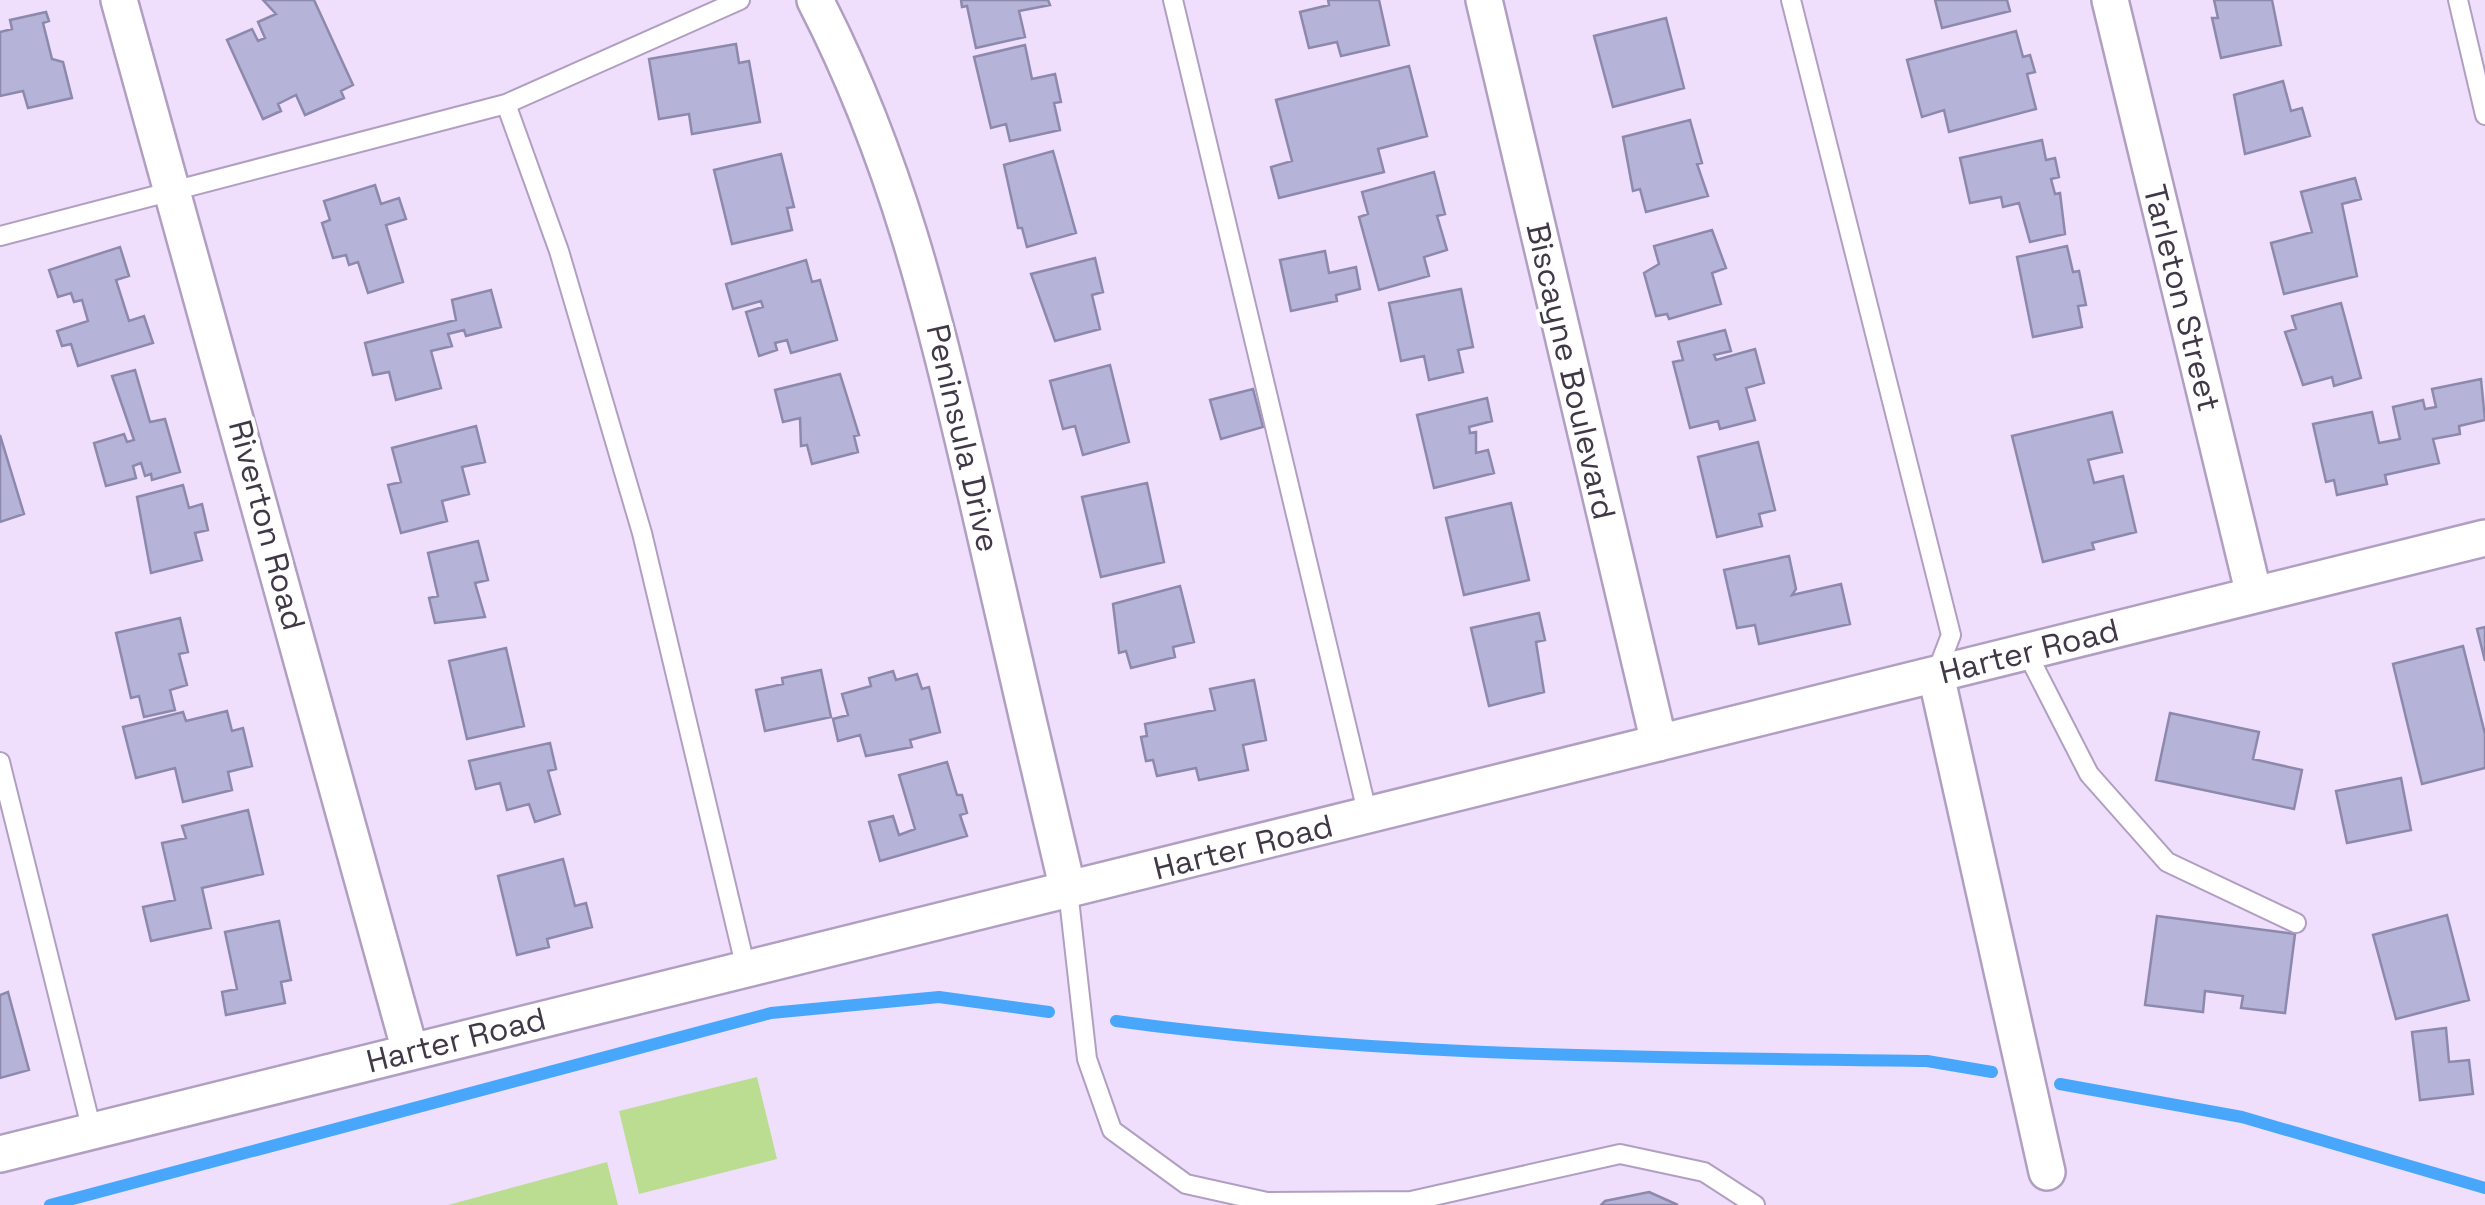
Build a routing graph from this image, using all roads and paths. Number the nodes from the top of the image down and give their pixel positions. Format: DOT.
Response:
graph roads {
  1 [pos="119,0"];
  2 [pos="740,0"];
  3 [pos="815,0"];
  4 [pos="1173,0"];
  5 [pos="1484,0"];
  6 [pos="1790,0"];
  7 [pos="2110,0"];
  8 [pos="2458,0"];
  9 [pos="506,104"];
  10 [pos="2485,115"];
  11 [pos="176,192"];
  12 [pos="0,236"];
  13 [pos="2485,538"];
  14 [pos="2254,595"];
  15 [pos="2027,652"];
  16 [pos="1936,674"];
  17 [pos="1658,743"];
  18 [pos="0,762"];
  19 [pos="1368,816"];
  20 [pos="1068,890"];
  21 [pos="2296,922"];
  22 [pos="746,969"];
  23 [pos="410,1052"];
  24 [pos="92,1131"];
  25 [pos="0,1154"];
  26 [pos="2047,1172"];
  27 [pos="1755,1205"];
  1 -- 11 [label="street, Riverton Road"];
  2 -- 9 [label="lane"];
  3 -- 20 [label="street, Peninsula Drive"];
  4 -- 19 [label="lane"];
  5 -- 17 [label="street, Biscayne Boulevard"];
  6 -- 16 [label="lane"];
  7 -- 14 [label="street, Tarleton Street"];
  8 -- 10 [label="lane"];
  9 -- 11 [label="lane"];
  9 -- 22 [label="lane"];
  11 -- 12 [label="lane"];
  11 -- 23 [label="street, Riverton Road"];
  13 -- 14 [label="street, Harter Road"];
  14 -- 15 [label="street, Harter Road"];
  15 -- 16 [label="street, Harter Road"];
  15 -- 21 [label="lane"];
  16 -- 17 [label="street, Harter Road"];
  16 -- 26 [label="street"];
  17 -- 19 [label="street, Harter Road"];
  18 -- 24 [label="lane"];
  19 -- 20 [label="street, Harter Road"];
  20 -- 22 [label="street, Harter Road"];
  20 -- 27 [label="lane"];
  22 -- 23 [label="street, Harter Road"];
  23 -- 24 [label="street, Harter Road"];
  24 -- 25 [label="street, Harter Road"];
}
